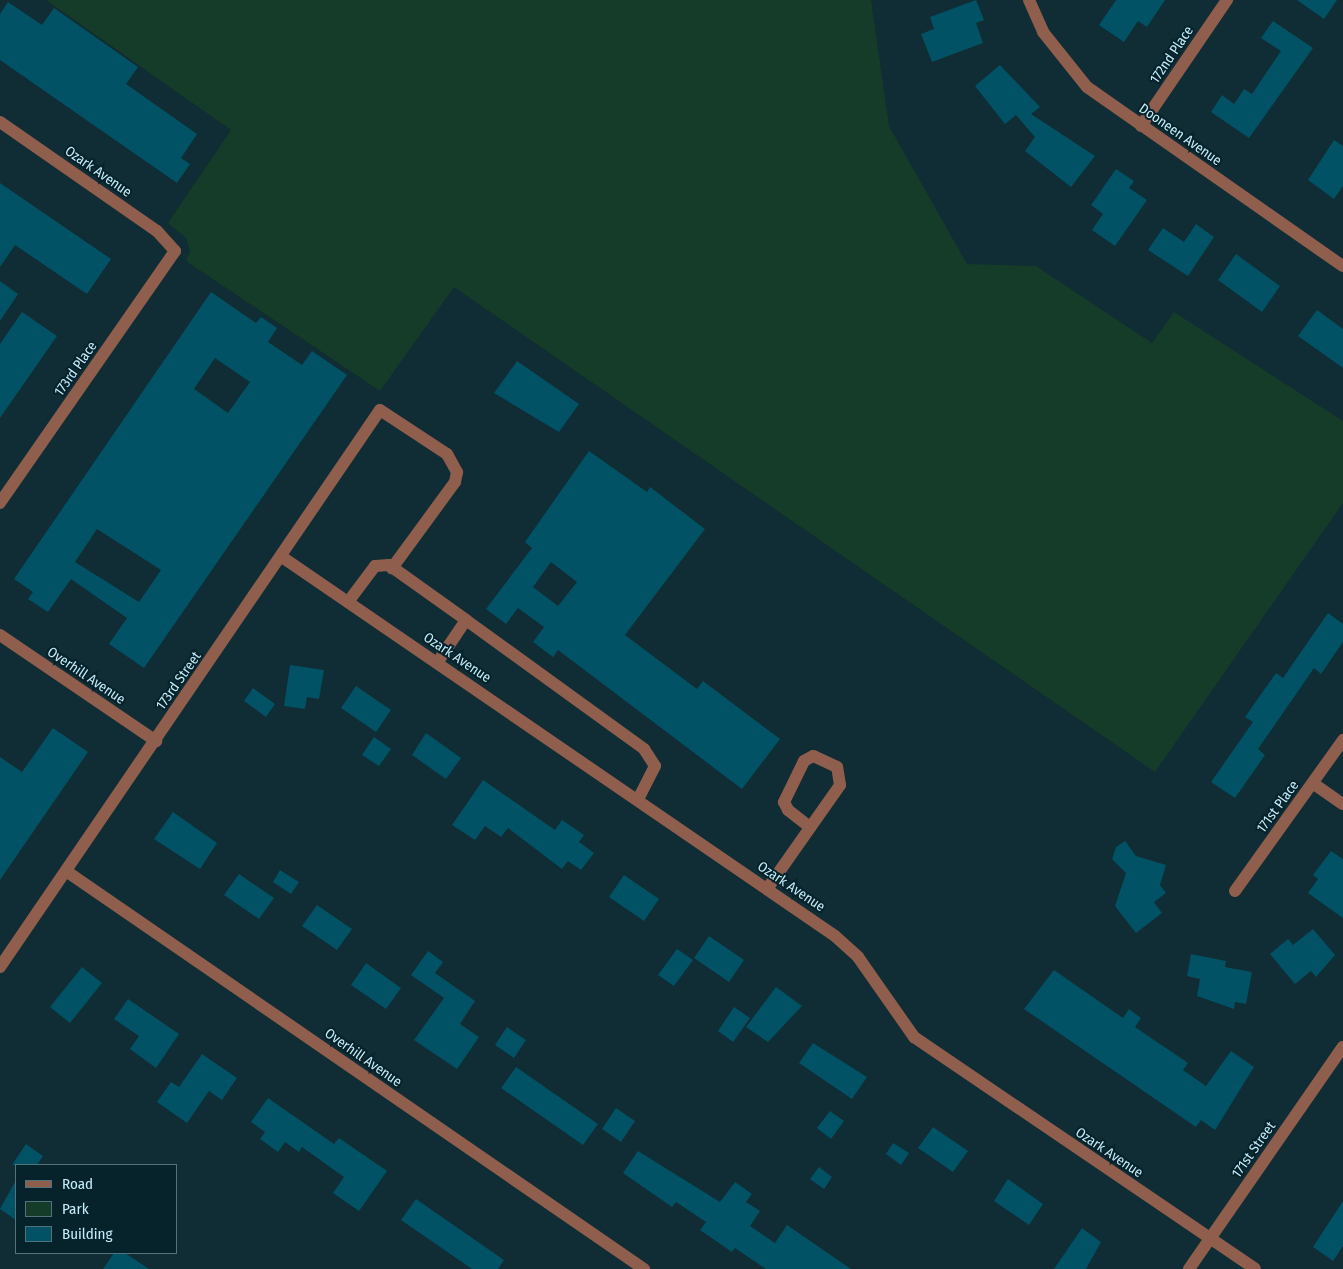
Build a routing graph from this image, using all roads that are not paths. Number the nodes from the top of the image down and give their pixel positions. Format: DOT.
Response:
graph roads {
  1 [pos="1029,0"];
  2 [pos="1227,0"];
  3 [pos="0,122"];
  4 [pos="1141,126"];
  5 [pos="175,251"];
  6 [pos="1343,266"];
  7 [pos="0,503"];
  8 [pos="282,557"];
  9 [pos="392,568"];
  10 [pos="348,602"];
  11 [pos="466,620"];
  12 [pos="0,635"];
  13 [pos="437,663"];
  14 [pos="1343,740"];
  15 [pos="156,741"];
  16 [pos="1314,784"];
  17 [pos="638,800"];
  18 [pos="1343,804"];
  19 [pos="810,828"];
  20 [pos="66,871"];
  21 [pos="767,889"];
  22 [pos="1235,891"];
  23 [pos="0,967"];
  24 [pos="1343,1047"];
  25 [pos="1210,1239"];
  26 [pos="644,1269"];
  27 [pos="1189,1269"];
  28 [pos="1255,1269"];
  1 -- 4 [label="street, Dooneen Avenue"];
  2 -- 4 [label="street, 172nd Place"];
  3 -- 5 [label="street, Ozark Avenue"];
  4 -- 6 [label="street, Dooneen Avenue"];
  5 -- 7 [label="street, 173rd Place"];
  8 -- 9 [label="street, 173rd Street"];
  8 -- 10 [label="street, Ozark Avenue"];
  8 -- 15 [label="street, 173rd Street"];
  9 -- 10 [label="street"];
  9 -- 11 [label="street"];
  10 -- 13 [label="street, Ozark Avenue"];
  11 -- 13 [label="street"];
  11 -- 17 [label="street"];
  12 -- 15 [label="street, Overhill Avenue"];
  13 -- 17 [label="street, Ozark Avenue"];
  14 -- 16 [label="street, 171st Place"];
  15 -- 20 [label="street, 173rd Street"];
  16 -- 18 [label="street"];
  16 -- 22 [label="street, 171st Place"];
  17 -- 21 [label="street, Ozark Avenue"];
  19 -- 19 [label="street"];
  19 -- 21 [label="street"];
  20 -- 23 [label="street, 173rd Street"];
  20 -- 26 [label="street, Overhill Avenue"];
  21 -- 25 [label="street, Ozark Avenue"];
  24 -- 25 [label="street, 171st Street"];
  25 -- 27 [label="street, 171st Street"];
  25 -- 28 [label="street, Ozark Avenue"];
}
